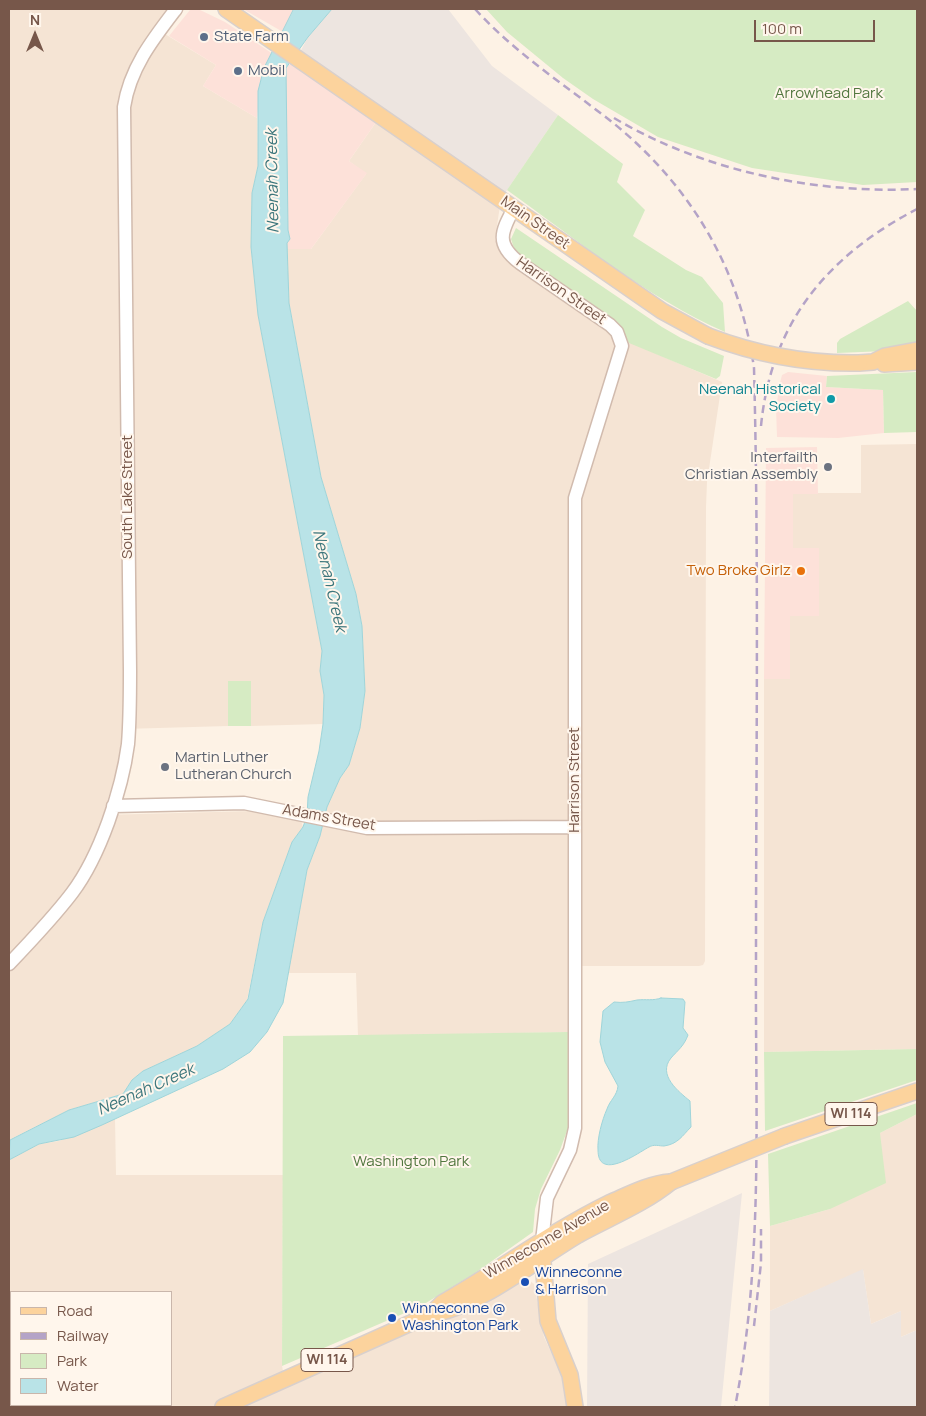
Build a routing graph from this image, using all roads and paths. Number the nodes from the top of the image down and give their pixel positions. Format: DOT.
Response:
graph roads {
  1 [pos="176,9"];
  2 [pos="226,9"];
  3 [pos="514,208"];
  4 [pos="917,359"];
  5 [pos="113,806"];
  6 [pos="575,827"];
  7 [pos="9,964"];
  8 [pos="917,1091"];
  9 [pos="671,1182"];
  10 [pos="542,1241"];
  11 [pos="543,1257"];
  12 [pos="431,1314"];
  13 [pos="223,1407"];
  14 [pos="576,1407"];
  1 -- 5 [label="street, South Lake Street"];
  2 -- 3 [label="main road, Main Street"];
  3 -- 4 [label="main road, Main Street, bridge"];
  3 -- 6 [label="street, Harrison Street"];
  5 -- 6 [label="street, Adams Street"];
  5 -- 7 [label="street, South Lake Street"];
  6 -- 10 [label="street, Harrison Street"];
  8 -- 9 [label="main road, Winneconne Avenue / WI 114, bridge"];
  9 -- 10 [label="main road, Winneconne Avenue / WI 114"];
  9 -- 11 [label="main road, Winneconne Avenue / WI 114"];
  10 -- 11 [label="main road, Harrison Street"];
  10 -- 12 [label="main road, Winneconne Avenue / WI 114"];
  11 -- 12 [label="main road, Winneconne Avenue / WI 114"];
  11 -- 14 [label="main road, Harrison Street"];
  12 -- 13 [label="main road, Winneconne Avenue / WI 114"];
}
